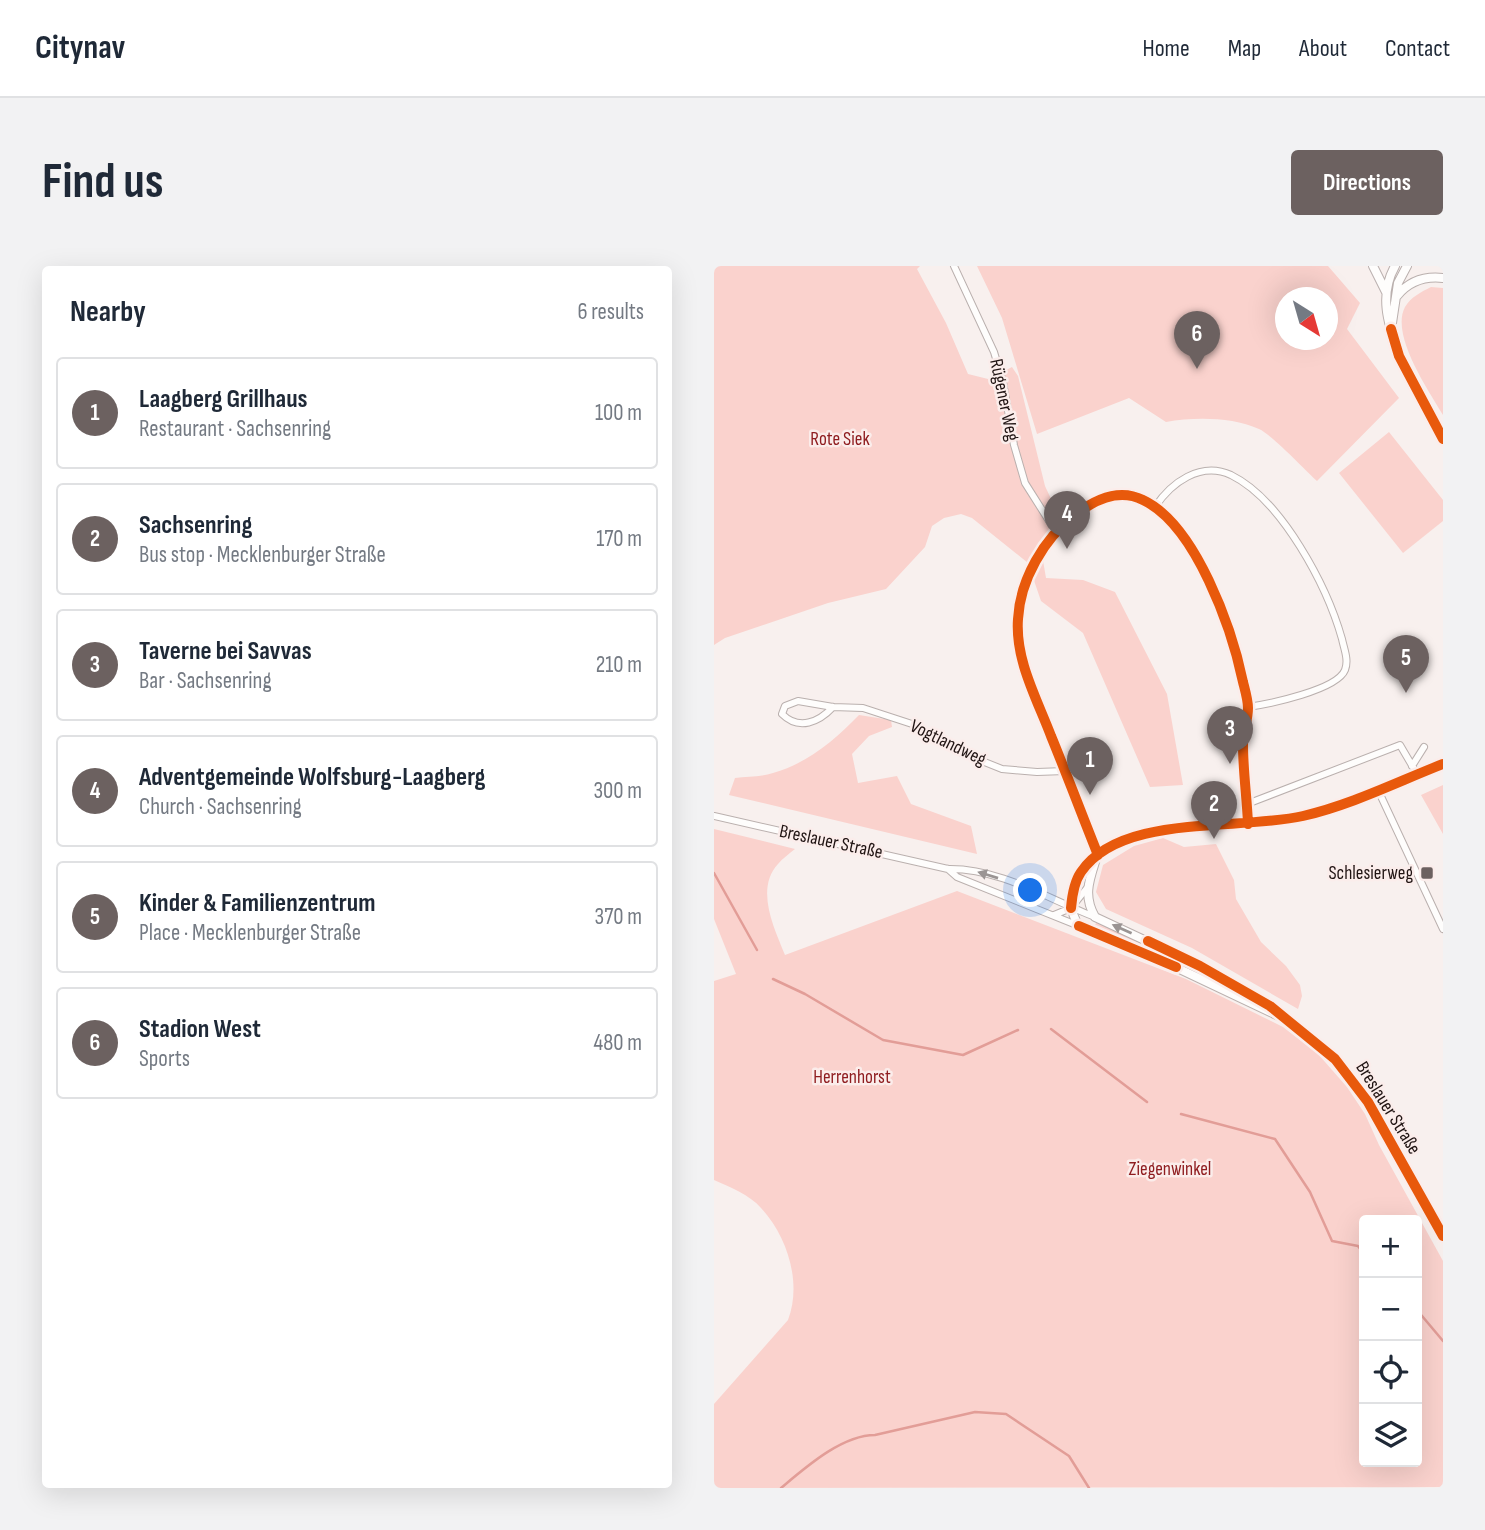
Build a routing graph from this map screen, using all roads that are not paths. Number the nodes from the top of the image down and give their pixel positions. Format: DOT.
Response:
graph roads {
  1 [pos="954,266"];
  2 [pos="1374,268"];
  3 [pos="1393,268"];
  4 [pos="1406,268"];
  5 [pos="1443,278"];
  6 [pos="1386,292"];
  7 [pos="1394,302"];
  8 [pos="1391,329"];
  9 [pos="1443,439"];
  10 [pos="1155,507"];
  11 [pos="1056,532"];
  12 [pos="833,707"];
  13 [pos="1248,707"];
  14 [pos="1424,747"];
  15 [pos="1443,764"];
  16 [pos="1412,766"];
  17 [pos="1065,771"];
  18 [pos="1417,774"];
  19 [pos="1378,790"];
  20 [pos="1247,804"];
  21 [pos="714,816"];
  22 [pos="1248,824"];
  23 [pos="1098,855"];
  24 [pos="948,869"];
  25 [pos="1087,888"];
  26 [pos="1071,908"];
  27 [pos="1054,915"];
  28 [pos="1095,917"];
  29 [pos="1079,926"];
  30 [pos="1443,929"];
  31 [pos="1283,1018"];
  32 [pos="1443,1236"];
  1 -- 11 [label="street, Rügener Weg"];
  2 -- 3 [label="street"];
  2 -- 6 [label="street"];
  3 -- 4 [label="street"];
  3 -- 6 [label="street"];
  4 -- 7 [label="street"];
  5 -- 7 [label="street"];
  6 -- 8 [label="street"];
  7 -- 8 [label="street"];
  8 -- 9 [label="street"];
  10 -- 11 [label="street"];
  10 -- 13 [label="street"];
  10 -- 13 [label="street"];
  11 -- 17 [label="street"];
  12 -- 12 [label="street, Vogtlandweg"];
  12 -- 17 [label="street, Vogtlandweg"];
  13 -- 20 [label="street"];
  14 -- 16 [label="street"];
  15 -- 18 [label="street"];
  16 -- 18 [label="street"];
  16 -- 20 [label="street"];
  17 -- 23 [label="street"];
  18 -- 19 [label="street"];
  19 -- 22 [label="street"];
  19 -- 30 [label="street"];
  20 -- 22 [label="street"];
  21 -- 24 [label="street, Breslauer Straße"];
  22 -- 23 [label="street"];
  23 -- 25 [label="street"];
  23 -- 26 [label="street"];
  26 -- 24 [label="street, Breslauer Straße, one-way"];
  24 -- 27 [label="street, Breslauer Straße"];
  25 -- 26 [label="street"];
  25 -- 28 [label="street"];
  26 -- 27 [label="street"];
  26 -- 28 [label="street, Breslauer Straße"];
  26 -- 29 [label="street"];
  27 -- 29 [label="street, Breslauer Straße"];
  31 -- 28 [label="street, Breslauer Straße, one-way"];
  29 -- 31 [label="street, Breslauer Straße"];
  31 -- 32 [label="street, Breslauer Straße"];
}
